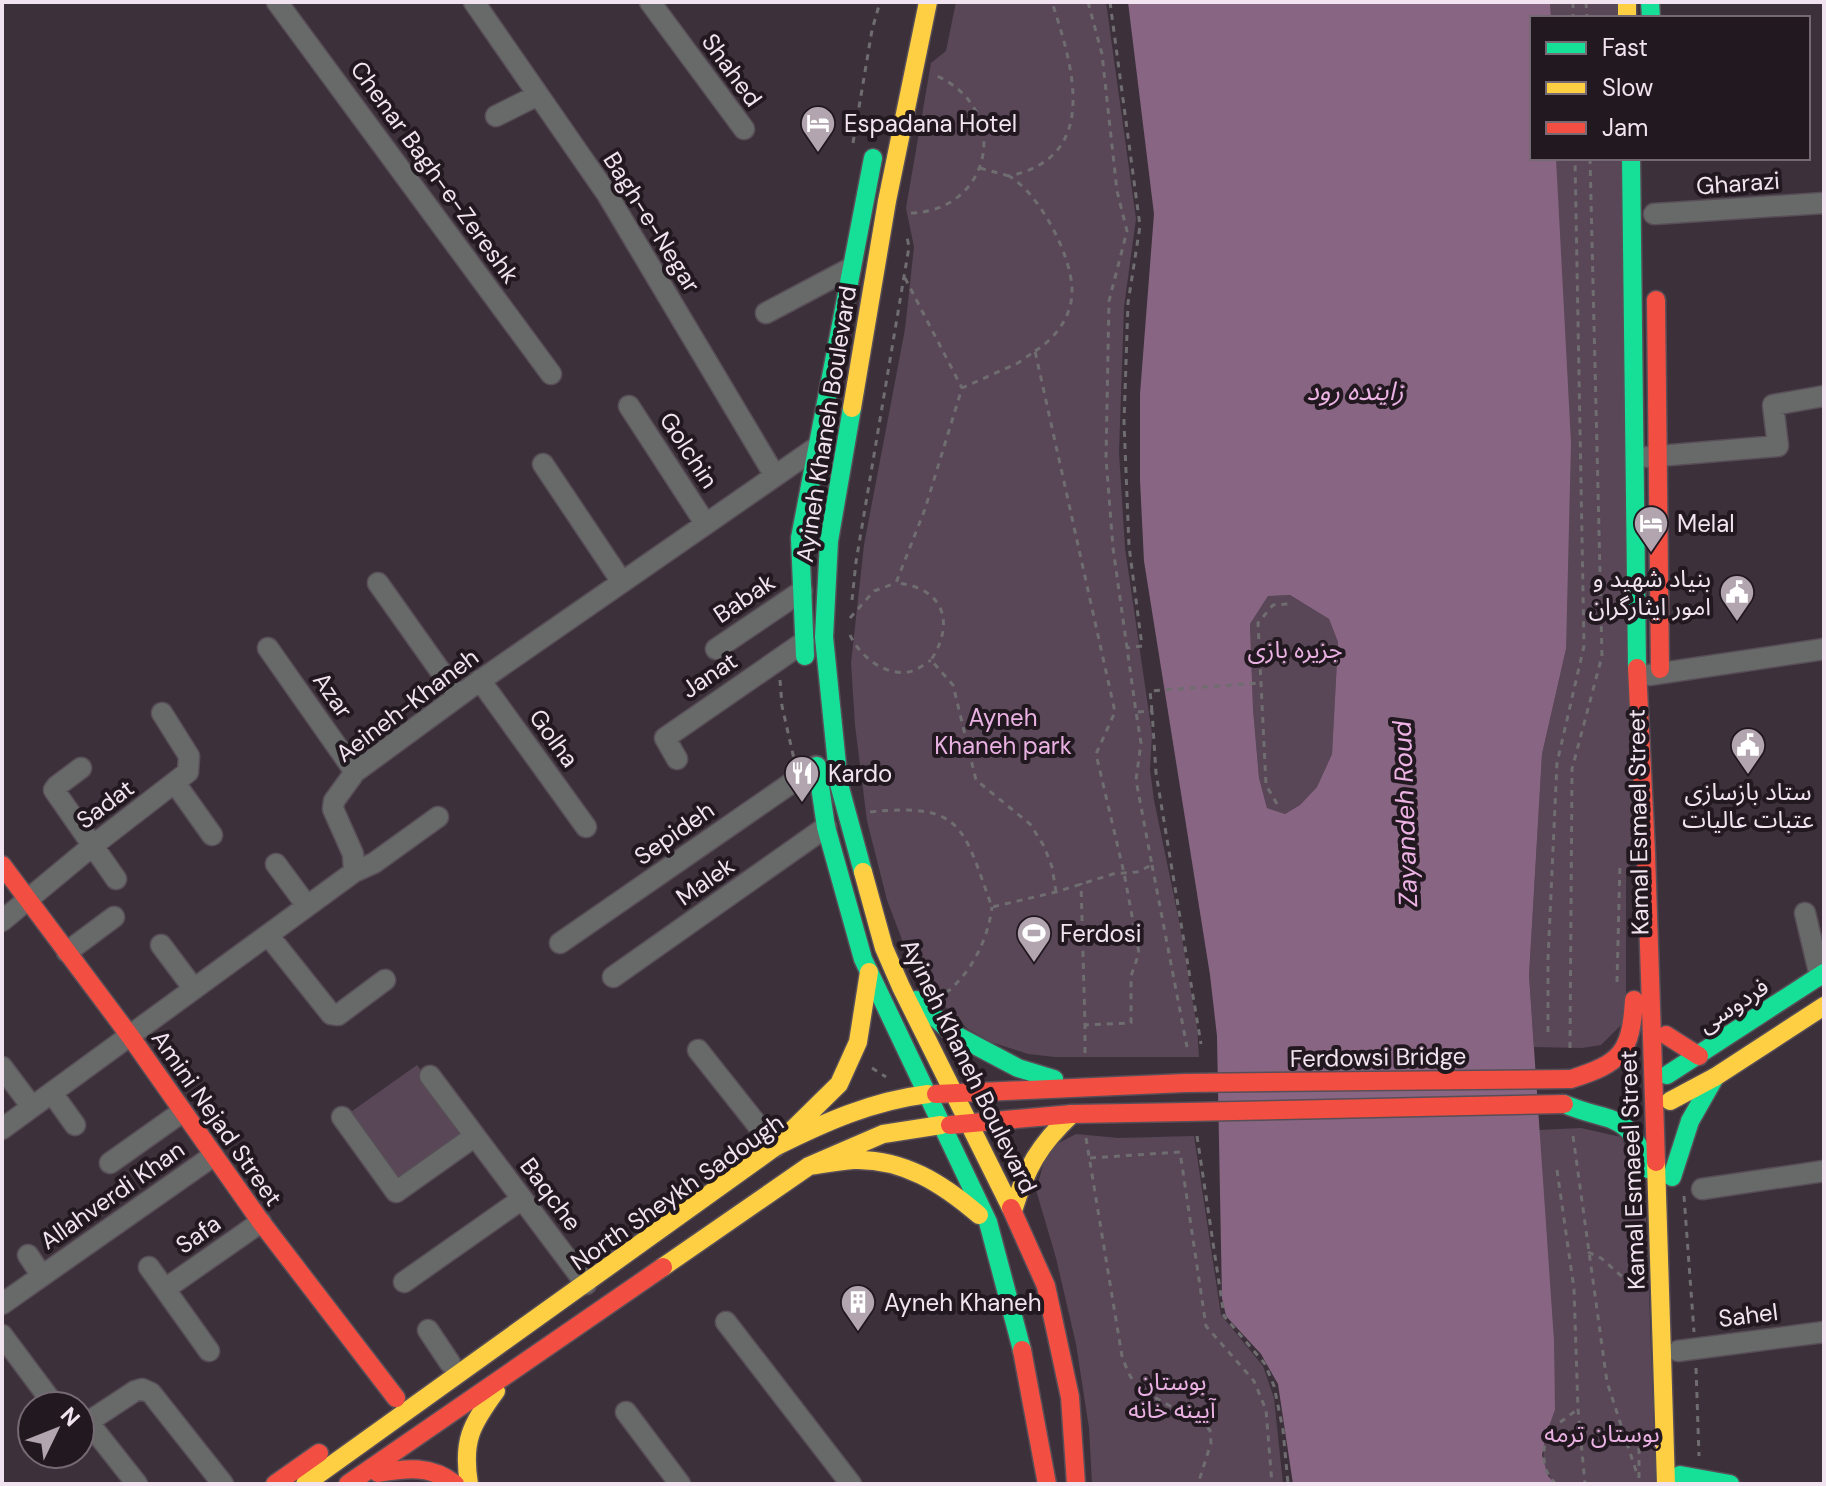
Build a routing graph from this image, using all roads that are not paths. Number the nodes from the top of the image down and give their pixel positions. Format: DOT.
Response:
graph roads {
  1 [pos="277,2"];
  2 [pos="474,2"];
  3 [pos="650,2"];
  4 [pos="928,2"];
  5 [pos="538,95"];
  6 [pos="496,116"];
  7 [pos="744,129"];
  8 [pos="878,136"];
  9 [pos="1631,160"];
  10 [pos="1824,203"];
  11 [pos="1654,214"];
  12 [pos="1633,215"];
  13 [pos="851,268"];
  14 [pos="1655,275"];
  15 [pos="766,313"];
  16 [pos="551,374"];
  17 [pos="1824,396"];
  18 [pos="629,406"];
  19 [pos="817,447"];
  20 [pos="1658,456"];
  21 [pos="1636,458"];
  22 [pos="543,464"];
  23 [pos="775,476"];
  24 [pos="705,523"];
  25 [pos="622,582"];
  26 [pos="378,583"];
  27 [pos="802,591"];
  28 [pos="804,642"];
  29 [pos="268,648"];
  30 [pos="716,649"];
  31 [pos="1824,649"];
  32 [pos="807,670"];
  33 [pos="1637,675"];
  34 [pos="480,680"];
  35 [pos="1660,682"];
  36 [pos="458,696"];
  37 [pos="162,713"];
  38 [pos="677,759"];
  39 [pos="816,759"];
  40 [pos="81,768"];
  41 [pos="355,772"];
  42 [pos="175,783"];
  43 [pos="1662,800"];
  44 [pos="438,817"];
  45 [pos="586,827"];
  46 [pos="826,827"];
  47 [pos="212,835"];
  48 [pos="91,847"];
  49 [pos="1646,853"];
  50 [pos="276,864"];
  51 [pos="2,865"];
  52 [pos="354,872"];
  53 [pos="116,879"];
  54 [pos="27,898"];
  55 [pos="307,906"];
  56 [pos="1805,913"];
  57 [pos="114,917"];
  58 [pos="2,921"];
  59 [pos="268,935"];
  60 [pos="560,943"];
  61 [pos="161,945"];
  62 [pos="67,952"];
  63 [pos="869,972"];
  64 [pos="1822,975"];
  65 [pos="613,977"];
  66 [pos="385,980"];
  67 [pos="901,987"];
  68 [pos="194,989"];
  69 [pos="1824,1006"];
  70 [pos="1666,1035"];
  71 [pos="130,1036"];
  72 [pos="698,1050"];
  73 [pos="1699,1056"];
  74 [pos="2,1067"];
  75 [pos="430,1076"];
  76 [pos="1646,1077"];
  77 [pos="1715,1077"];
  78 [pos="1571,1079"];
  79 [pos="1076,1086"];
  80 [pos="955,1092"];
  81 [pos="52,1093"];
  82 [pos="928,1094"];
  83 [pos="1647,1102"];
  84 [pos="1564,1104"];
  85 [pos="32,1107"];
  86 [pos="182,1112"];
  87 [pos="1072,1114"];
  88 [pos="342,1117"];
  89 [pos="969,1124"];
  90 [pos="75,1125"];
  91 [pos="941,1125"];
  92 [pos="2,1129"];
  93 [pos="475,1136"];
  94 [pos="775,1147"];
  95 [pos="213,1156"];
  96 [pos="110,1163"];
  97 [pos="809,1166"];
  98 [pos="1824,1171"];
  99 [pos="1686,1186"];
  100 [pos="1656,1195"];
  101 [pos="522,1199"];
  102 [pos="1013,1211"];
  103 [pos="261,1222"];
  104 [pos="988,1222"];
  105 [pos="28,1255"];
  106 [pos="149,1267"];
  107 [pos="42,1276"];
  108 [pos="404,1282"];
  109 [pos="586,1284"];
  110 [pos="165,1289"];
  111 [pos="2,1304"];
  112 [pos="726,1322"];
  113 [pos="428,1330"];
  114 [pos="1824,1332"];
  115 [pos="2,1335"];
  116 [pos="1687,1349"];
  117 [pos="209,1351"];
  118 [pos="487,1355"];
  119 [pos="450,1363"];
  120 [pos="511,1371"];
  121 [pos="1066,1378"];
  122 [pos="1031,1386"];
  123 [pos="499,1387"];
  124 [pos="43,1390"];
  125 [pos="401,1405"];
  126 [pos="626,1412"];
  127 [pos="96,1415"];
  128 [pos="96,1436"];
  129 [pos="378,1473"];
  130 [pos="1675,1481"];
  131 [pos="137,1484"];
  132 [pos="223,1484"];
  133 [pos="275,1484"];
  134 [pos="305,1484"];
  135 [pos="348,1484"];
  136 [pos="363,1484"];
  137 [pos="455,1484"];
  138 [pos="469,1484"];
  139 [pos="680,1484"];
  140 [pos="851,1484"];
  141 [pos="1047,1484"];
  142 [pos="1076,1484"];
  143 [pos="1730,1484"];
  1 -- 16 [label="street, Chenar Bagh-e-Zereshk"];
  2 -- 5 [label="street, Bagh-e-Negar"];
  3 -- 7 [label="street, Shahed"];
  4 -- 67 [label="main road, Ayineh Khaneh Boulevard"];
  5 -- 6 [label="street"];
  5 -- 23 [label="street, Bagh-e-Negar"];
  8 -- 13 [label="main road, Ayineh Khaneh Boulevard"];
  9 -- 12 [label="main road, Kamal Esmael Street"];
  10 -- 11 [label="street, Gharazi"];
  11 -- 12 [label="main road"];
  12 -- 21 [label="main road, Kamal Esmael Street"];
  13 -- 15 [label="street"];
  13 -- 19 [label="main road, Ayineh Khaneh Boulevard"];
  14 -- 20 [label="main road, Kamal Esmael Street"];
  17 -- 20 [label="street"];
  18 -- 24 [label="street, Golchin"];
  19 -- 23 [label="street, Aeineh-Khaneh"];
  19 -- 27 [label="main road, Ayineh Khaneh Boulevard"];
  20 -- 21 [label="street"];
  20 -- 35 [label="main road, Kamal Esmael Street"];
  21 -- 33 [label="main road, Kamal Esmael Street"];
  22 -- 25 [label="street"];
  23 -- 24 [label="street, Aeineh-Khaneh"];
  24 -- 25 [label="street, Aeineh-Khaneh"];
  25 -- 34 [label="street, Aeineh-Khaneh"];
  26 -- 36 [label="street"];
  27 -- 28 [label="main road, Ayineh Khaneh Boulevard"];
  27 -- 30 [label="street, Babak"];
  28 -- 32 [label="main road, Ayineh Khaneh Boulevard"];
  28 -- 38 [label="street, Janat"];
  29 -- 41 [label="street, Azar"];
  31 -- 35 [label="street"];
  33 -- 35 [label="street"];
  33 -- 49 [label="main road, Kamal Esmael Street"];
  34 -- 36 [label="street, Aeineh-Khaneh"];
  34 -- 45 [label="street, Golha"];
  36 -- 41 [label="street, Aeineh-Khaneh"];
  37 -- 42 [label="street"];
  39 -- 46 [label="main road, Ayineh Khaneh Boulevard"];
  39 -- 60 [label="street, Sepideh"];
  40 -- 48 [label="street"];
  41 -- 52 [label="street, Aeineh-Khaneh"];
  42 -- 47 [label="street"];
  42 -- 48 [label="street, Sadat"];
  43 -- 70 [label="main road, Kamal Esmael Street"];
  44 -- 52 [label="street"];
  46 -- 63 [label="main road, Ayineh Khaneh Boulevard"];
  46 -- 65 [label="street, Malek"];
  48 -- 53 [label="street"];
  48 -- 54 [label="street, Sadat"];
  49 -- 76 [label="main road, Kamal Esmaeel Street"];
  49 -- 78 [label="main road"];
  50 -- 55 [label="street"];
  51 -- 54 [label="main road, Amini Nejad Street"];
  52 -- 55 [label="street"];
  54 -- 58 [label="street, Sadat"];
  54 -- 62 [label="main road, Amini Nejad Street"];
  55 -- 59 [label="street"];
  56 -- 64 [label="street"];
  57 -- 62 [label="street"];
  59 -- 66 [label="street"];
  59 -- 68 [label="street"];
  61 -- 68 [label="street"];
  62 -- 71 [label="main road, Amini Nejad Street"];
  63 -- 82 [label="main road, Ayineh Khaneh Boulevard"];
  63 -- 94 [label="main road"];
  64 -- 73 [label="main road, فردوسی"];
  67 -- 79 [label="main road"];
  67 -- 80 [label="main road, Ayineh Khaneh Boulevard"];
  68 -- 71 [label="street"];
  69 -- 77 [label="main road"];
  70 -- 73 [label="main road"];
  70 -- 76 [label="main road, Kamal Esmael Street"];
  71 -- 81 [label="street"];
  71 -- 86 [label="main road, Amini Nejad Street"];
  72 -- 94 [label="street"];
  73 -- 76 [label="main road, فردوسی"];
  74 -- 85 [label="street"];
  75 -- 93 [label="street, Baqche"];
  76 -- 78 [label="main road, Ferdowsi Bridge"];
  76 -- 83 [label="main road, Kamal Esmaeel Street"];
  77 -- 83 [label="main road"];
  77 -- 99 [label="main road"];
  78 -- 79 [label="main road, Ferdowsi Bridge, bridge"];
  79 -- 80 [label="main road, North Sheykh Sadough"];
  80 -- 82 [label="main road, North Sheykh Sadough"];
  80 -- 89 [label="main road, Ayineh Khaneh Boulevard"];
  81 -- 85 [label="street"];
  81 -- 90 [label="street"];
  82 -- 91 [label="main road, Ayineh Khaneh Boulevard"];
  82 -- 94 [label="main road, North Sheykh Sadough"];
  83 -- 84 [label="main road"];
  83 -- 99 [label="main road"];
  83 -- 100 [label="main road, Kamal Esmaeel Street"];
  84 -- 87 [label="main road, bridge"];
  84 -- 100 [label="main road"];
  85 -- 92 [label="street"];
  86 -- 95 [label="main road, Amini Nejad Street"];
  86 -- 96 [label="street"];
  87 -- 89 [label="main road"];
  87 -- 102 [label="main road"];
  88 -- 93 [label="street"];
  89 -- 91 [label="main road"];
  89 -- 102 [label="main road, Ayineh Khaneh Boulevard"];
  91 -- 97 [label="main road"];
  91 -- 104 [label="main road, Ayineh Khaneh Boulevard"];
  93 -- 101 [label="street, Baqche"];
  94 -- 109 [label="main road, North Sheykh Sadough"];
  95 -- 103 [label="main road, Amini Nejad Street"];
  95 -- 107 [label="street, Allahverdi Khan"];
  97 -- 104 [label="main road"];
  97 -- 120 [label="main road"];
  98 -- 99 [label="street"];
  99 -- 116 [label="main road"];
  100 -- 130 [label="main road, Kamal Esmaeel Street"];
  101 -- 108 [label="street"];
  101 -- 109 [label="street, Baqche"];
  102 -- 121 [label="main road, Ayineh Khaneh Boulevard"];
  103 -- 110 [label="street, Safa"];
  103 -- 125 [label="main road, Amini Nejad Street"];
  104 -- 122 [label="main road, Ayineh Khaneh Boulevard"];
  105 -- 107 [label="street"];
  106 -- 110 [label="street, Safa"];
  107 -- 111 [label="street, Allahverdi Khan"];
  109 -- 118 [label="main road, North Sheykh Sadough"];
  110 -- 117 [label="street, Safa"];
  112 -- 140 [label="street"];
  113 -- 119 [label="street"];
  114 -- 116 [label="street, Sahel"];
  115 -- 124 [label="street"];
  116 -- 130 [label="main road"];
  118 -- 119 [label="main road, North Sheykh Sadough"];
  118 -- 125 [label="main road, North Sheykh Sadough"];
  119 -- 125 [label="main road, North Sheykh Sadough"];
  120 -- 123 [label="main road"];
  120 -- 135 [label="main road"];
  121 -- 122 [label="main road"];
  121 -- 142 [label="main road, Ayineh Khaneh Boulevard"];
  122 -- 141 [label="main road, Ayineh Khaneh Boulevard"];
  123 -- 129 [label="main road"];
  123 -- 138 [label="main road"];
  125 -- 133 [label="main road, North Sheykh Sadough"];
  125 -- 134 [label="main road, North Sheykh Sadough"];
  126 -- 139 [label="street"];
  127 -- 132 [label="street"];
  128 -- 131 [label="street"];
  129 -- 136 [label="main road"];
  129 -- 137 [label="main road"];
  130 -- 143 [label="main road"];
}
